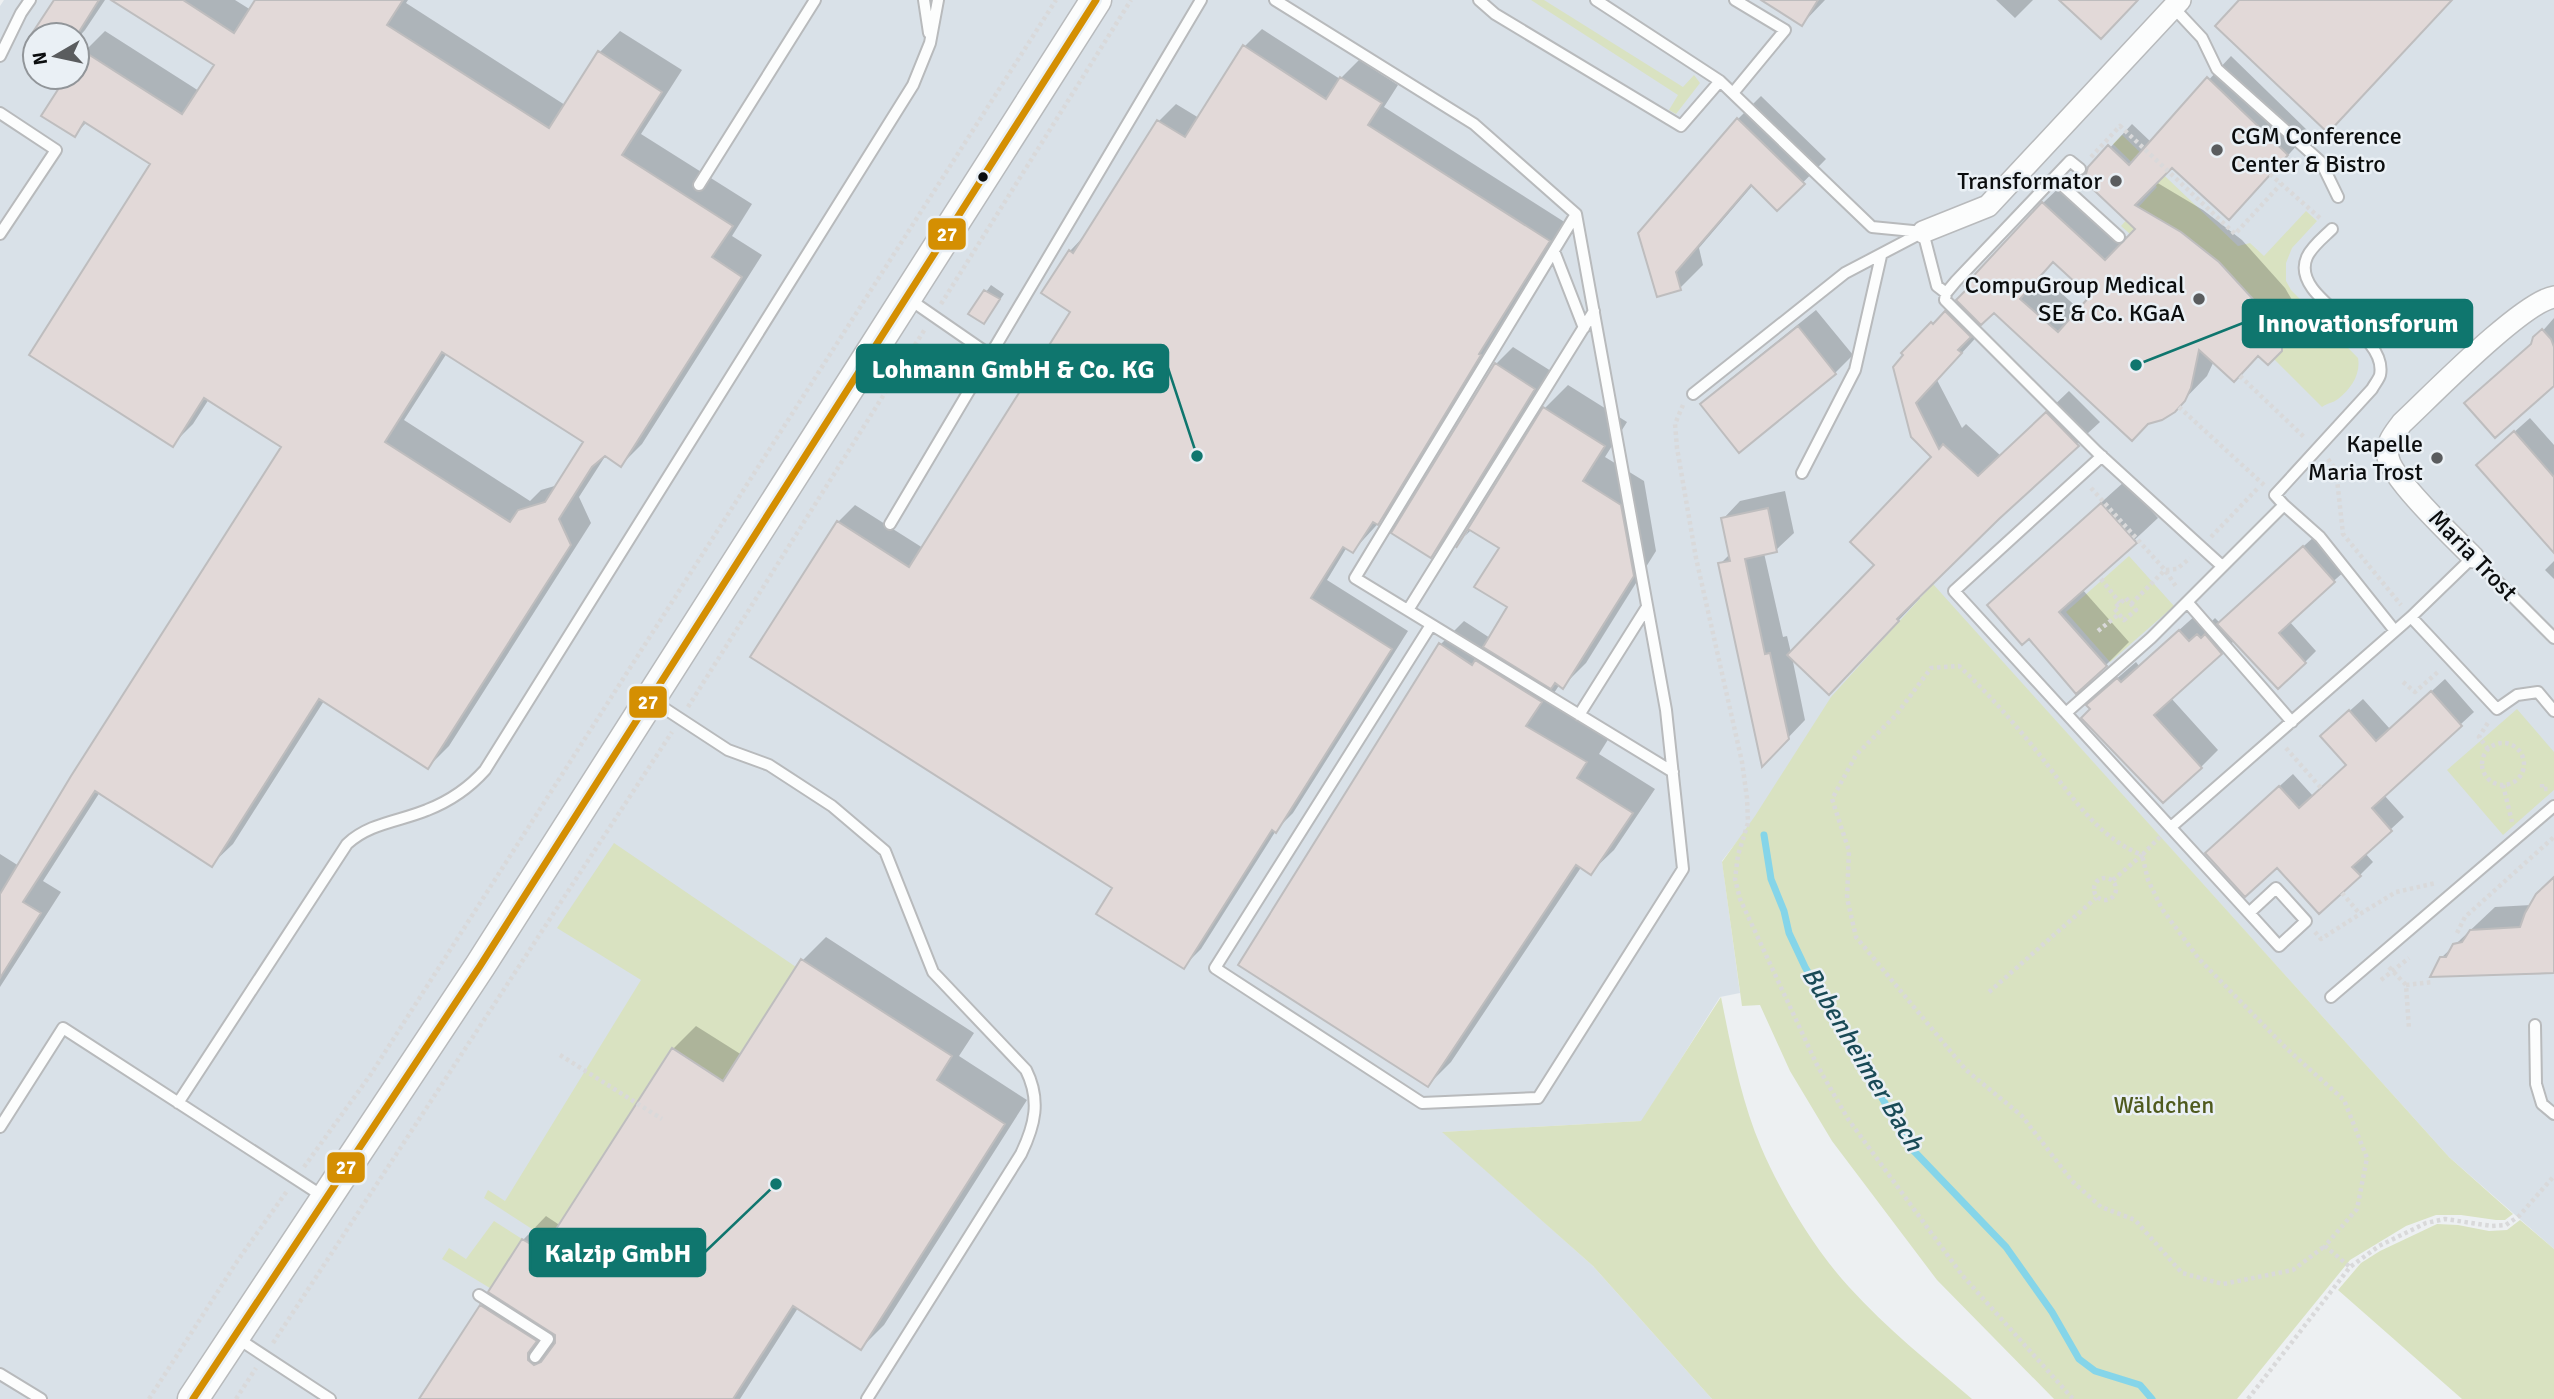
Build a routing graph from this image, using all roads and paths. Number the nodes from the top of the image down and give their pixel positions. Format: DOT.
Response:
graph roads {
  1 [pos="30,0"];
  2 [pos="815,0"];
  3 [pos="924,0"];
  4 [pos="938,0"];
  5 [pos="1056,0"];
  6 [pos="1096,0"];
  7 [pos="1201,0"];
  8 [pos="1275,0"];
  9 [pos="1479,0"];
  10 [pos="1596,0"];
  11 [pos="1735,0"];
  12 [pos="2176,4"];
  13 [pos="930,43"];
  14 [pos="0,56"];
  15 [pos="1720,81"];
  16 [pos="1732,93"];
  17 [pos="0,113"];
  18 [pos="2080,169"];
  19 [pos="2270,174"];
  20 [pos="2054,178"];
  21 [pos="2281,184"];
  22 [pos="699,185"];
  23 [pos="2338,197"];
  24 [pos="1576,214"];
  25 [pos="2332,229"];
  26 [pos="1923,232"];
  27 [pos="0,234"];
  28 [pos="2119,237"];
  29 [pos="1554,251"];
  30 [pos="1881,256"];
  31 [pos="1946,293"];
  32 [pos="906,297"];
  33 [pos="2554,298"];
  34 [pos="1594,311"];
  35 [pos="1584,328"];
  36 [pos="990,355"];
  37 [pos="2240,376"];
  38 [pos="1693,394"];
  39 [pos="2179,407"];
  40 [pos="2313,428"];
  41 [pos="2305,437"];
  42 [pos="2296,446"];
  43 [pos="2318,447"];
  44 [pos="2102,456"];
  45 [pos="1802,472"];
  46 [pos="2271,474"];
  47 [pos="2081,477"];
  48 [pos="2262,483"];
  49 [pos="2275,495"];
  50 [pos="2284,505"];
  51 [pos="890,524"];
  52 [pos="2201,547"];
  53 [pos="2473,557"];
  54 [pos="2222,566"];
  55 [pos="2165,570"];
  56 [pos="2101,579"];
  57 [pos="2120,603"];
  58 [pos="2188,603"];
  59 [pos="2131,604"];
  60 [pos="1647,607"];
  61 [pos="1408,610"];
  62 [pos="2119,614"];
  63 [pos="2411,617"];
  64 [pos="1432,625"];
  65 [pos="2098,631"];
  66 [pos="2395,631"];
  67 [pos="2554,638"];
  68 [pos="2451,661"];
  69 [pos="2403,682"];
  70 [pos="649,699"];
  71 [pos="2497,709"];
  72 [pos="2554,711"];
  73 [pos="2067,712"];
  74 [pos="1579,715"];
  75 [pos="2292,722"];
  76 [pos="2276,737"];
  77 [pos="2488,749"];
  78 [pos="1672,772"];
  79 [pos="2503,785"];
  80 [pos="2321,788"];
  81 [pos="2554,806"];
  82 [pos="2171,827"];
  83 [pos="2554,837"];
  84 [pos="2517,839"];
  85 [pos="2142,855"];
  86 [pos="2471,876"];
  87 [pos="2113,880"];
  88 [pos="2342,893"];
  89 [pos="2096,898"];
  90 [pos="2249,914"];
  91 [pos="2360,914"];
  92 [pos="2457,933"];
  93 [pos="2321,939"];
  94 [pos="2379,955"];
  95 [pos="2433,982"];
  96 [pos="2406,985"];
  97 [pos="1989,992"];
  98 [pos="2331,997"];
  99 [pos="2535,1025"];
  100 [pos="2409,1029"];
  101 [pos="560,1055"];
  102 [pos="178,1103"];
  103 [pos="2554,1114"];
  104 [pos="662,1119"];
  105 [pos="0,1127"];
  106 [pos="2554,1175"];
  107 [pos="296,1179"];
  108 [pos="326,1199"];
  109 [pos="2325,1246"];
  110 [pos="2350,1267"];
  111 [pos="479,1295"];
  112 [pos="235,1336"];
  113 [pos="535,1357"];
  114 [pos="0,1374"];
  115 [pos="41,1399"];
  116 [pos="149,1399"];
  117 [pos="193,1399"];
  118 [pos="330,1399"];
  119 [pos="867,1399"];
  120 [pos="2073,1399"];
  121 [pos="2248,1399"];
  1 -- 14 [label="lane"];
  2 -- 22 [label="lane"];
  3 -- 13 [label="lane"];
  4 -- 13 [label="lane"];
  5 -- 107 [label="path"];
  6 -- 32 [label="main road"];
  7 -- 36 [label="lane"];
  8 -- 24 [label="lane"];
  9 -- 15 [label="lane"];
  10 -- 15 [label="lane"];
  11 -- 16 [label="lane"];
  12 -- 23 [label="lane"];
  12 -- 26 [label="street"];
  13 -- 102 [label="lane"];
  15 -- 16 [label="lane"];
  16 -- 26 [label="lane"];
  17 -- 27 [label="lane"];
  18 -- 20 [label="lane"];
  18 -- 21 [label="path"];
  19 -- 21 [label="path"];
  20 -- 28 [label="lane"];
  20 -- 31 [label="lane"];
  21 -- 25 [label="path"];
  24 -- 29 [label="lane"];
  24 -- 34 [label="lane"];
  25 -- 43 [label="lane"];
  26 -- 30 [label="lane"];
  26 -- 31 [label="lane"];
  29 -- 35 [label="lane"];
  29 -- 61 [label="lane"];
  30 -- 38 [label="lane"];
  30 -- 45 [label="lane"];
  31 -- 44 [label="lane"];
  32 -- 36 [label="lane"];
  32 -- 70 [label="main road"];
  33 -- 53 [label="street, Maria Trost"];
  34 -- 35 [label="lane"];
  34 -- 60 [label="lane"];
  35 -- 61 [label="lane"];
  36 -- 51 [label="lane"];
  37 -- 41 [label="path"];
  38 -- 120 [label="path"];
  39 -- 48 [label="path"];
  40 -- 41 [label="path"];
  41 -- 42 [label="path"];
  43 -- 49 [label="lane"];
  43 -- 63 [label="path"];
  44 -- 47 [label="lane"];
  44 -- 52 [label="lane"];
  46 -- 48 [label="path"];
  47 -- 55 [label="path"];
  47 -- 73 [label="lane"];
  48 -- 49 [label="path"];
  48 -- 52 [label="path"];
  49 -- 50 [label="lane"];
  50 -- 54 [label="lane"];
  50 -- 66 [label="lane"];
  52 -- 54 [label="lane"];
  52 -- 55 [label="path"];
  53 -- 63 [label="lane"];
  53 -- 67 [label="lane, Maria Trost"];
  54 -- 58 [label="lane"];
  55 -- 58 [label="path"];
  55 -- 59 [label="path"];
  56 -- 57 [label="path"];
  57 -- 59 [label="path"];
  57 -- 62 [label="path"];
  58 -- 73 [label="lane"];
  58 -- 75 [label="lane"];
  59 -- 62 [label="path"];
  60 -- 74 [label="lane"];
  60 -- 78 [label="lane"];
  61 -- 64 [label="lane"];
  62 -- 65 [label="path"];
  63 -- 66 [label="lane"];
  63 -- 68 [label="lane"];
  64 -- 74 [label="lane"];
  64 -- 78 [label="lane"];
  66 -- 75 [label="lane"];
  68 -- 69 [label="path"];
  68 -- 71 [label="lane"];
  70 -- 108 [label="main road"];
  70 -- 119 [label="lane"];
  71 -- 72 [label="lane"];
  71 -- 77 [label="path"];
  73 -- 82 [label="lane"];
  74 -- 78 [label="lane"];
  75 -- 76 [label="lane"];
  76 -- 80 [label="path"];
  76 -- 82 [label="lane"];
  77 -- 79 [label="path"];
  77 -- 79 [label="path"];
  79 -- 84 [label="path"];
  81 -- 84 [label="lane"];
  82 -- 85 [label="path"];
  82 -- 90 [label="lane"];
  83 -- 92 [label="path"];
  84 -- 86 [label="lane"];
  85 -- 87 [label="path"];
  85 -- 109 [label="path"];
  85 -- 109 [label="path"];
  86 -- 91 [label="path"];
  86 -- 94 [label="lane"];
  87 -- 89 [label="path"];
  87 -- 89 [label="path"];
  88 -- 91 [label="path"];
  89 -- 97 [label="path"];
  90 -- 90 [label="lane"];
  91 -- 93 [label="path"];
  94 -- 96 [label="path"];
  94 -- 98 [label="lane"];
  95 -- 96 [label="path"];
  96 -- 100 [label="path"];
  99 -- 103 [label="lane"];
  101 -- 104 [label="path"];
  102 -- 105 [label="lane"];
  102 -- 107 [label="lane"];
  106 -- 110 [label="path"];
  107 -- 108 [label="lane"];
  107 -- 116 [label="path"];
  108 -- 112 [label="main road"];
  109 -- 110 [label="path"];
  110 -- 121 [label="path"];
  111 -- 113 [label="lane"];
  112 -- 117 [label="main road"];
  112 -- 118 [label="lane"];
  114 -- 115 [label="lane"];
}
